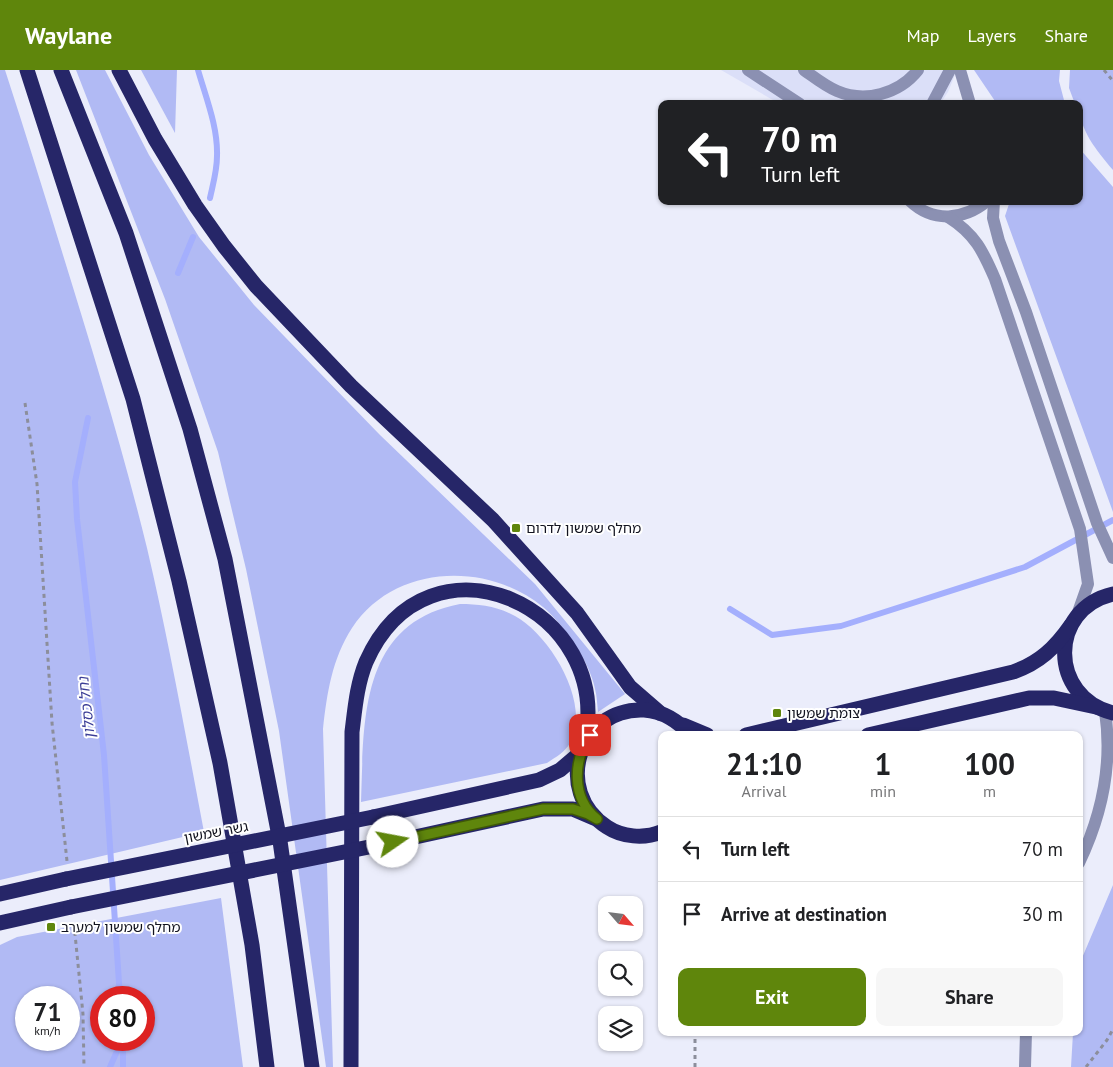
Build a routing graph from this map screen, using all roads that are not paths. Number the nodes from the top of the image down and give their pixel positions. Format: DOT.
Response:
graph roads {
  1 [pos="27,70"];
  2 [pos="60,70"];
  3 [pos="119,70"];
  4 [pos="748,70"];
  5 [pos="804,70"];
  6 [pos="918,70"];
  7 [pos="950,70"];
  8 [pos="960,70"];
  9 [pos="794,100"];
  10 [pos="934,100"];
  11 [pos="969,100"];
  12 [pos="916,205"];
  13 [pos="981,205"];
  14 [pos="994,205"];
  15 [pos="948,217"];
  16 [pos="1113,558"];
  17 [pos="1113,594"];
  18 [pos="1074,621"];
  19 [pos="1105,711"];
  20 [pos="660,713"];
  21 [pos="678,723"];
  22 [pos="686,731"];
  23 [pos="697,731"];
  24 [pos="763,731"];
  25 [pos="885,731"];
  26 [pos="582,748"];
  27 [pos="1113,781"];
  28 [pos="1102,806"];
  29 [pos="597,819"];
  30 [pos="658,833"];
  31 [pos="1083,854"];
  32 [pos="0,894"];
  33 [pos="0,923"];
  34 [pos="1026,1036"];
  35 [pos="267,1067"];
  36 [pos="312,1067"];
  37 [pos="351,1067"];
  38 [pos="1025,1067"];
  1 -- 35 [label="highway"];
  2 -- 36 [label="highway"];
  3 -- 20 [label="highway"];
  4 -- 9 [label="street"];
  5 -- 6 [label="street"];
  7 -- 10 [label="street"];
  8 -- 11 [label="street"];
  12 -- 15 [label="street"];
  13 -- 15 [label="street"];
  14 -- 16 [label="street"];
  15 -- 18 [label="street"];
  17 -- 18 [label="highway"];
  18 -- 19 [label="highway"];
  18 -- 24 [label="highway"];
  19 -- 25 [label="highway"];
  19 -- 28 [label="street"];
  20 -- 21 [label="highway"];
  20 -- 26 [label="highway, גשר שמשון"];
  21 -- 22 [label="highway"];
  21 -- 23 [label="highway"];
  26 -- 29 [label="highway"];
  26 -- 32 [label="highway, גשר שמשון, bridge"];
  26 -- 37 [label="highway"];
  27 -- 28 [label="street"];
  28 -- 31 [label="street"];
  29 -- 30 [label="highway"];
  29 -- 33 [label="highway, bridge"];
  34 -- 38 [label="street"];
}
